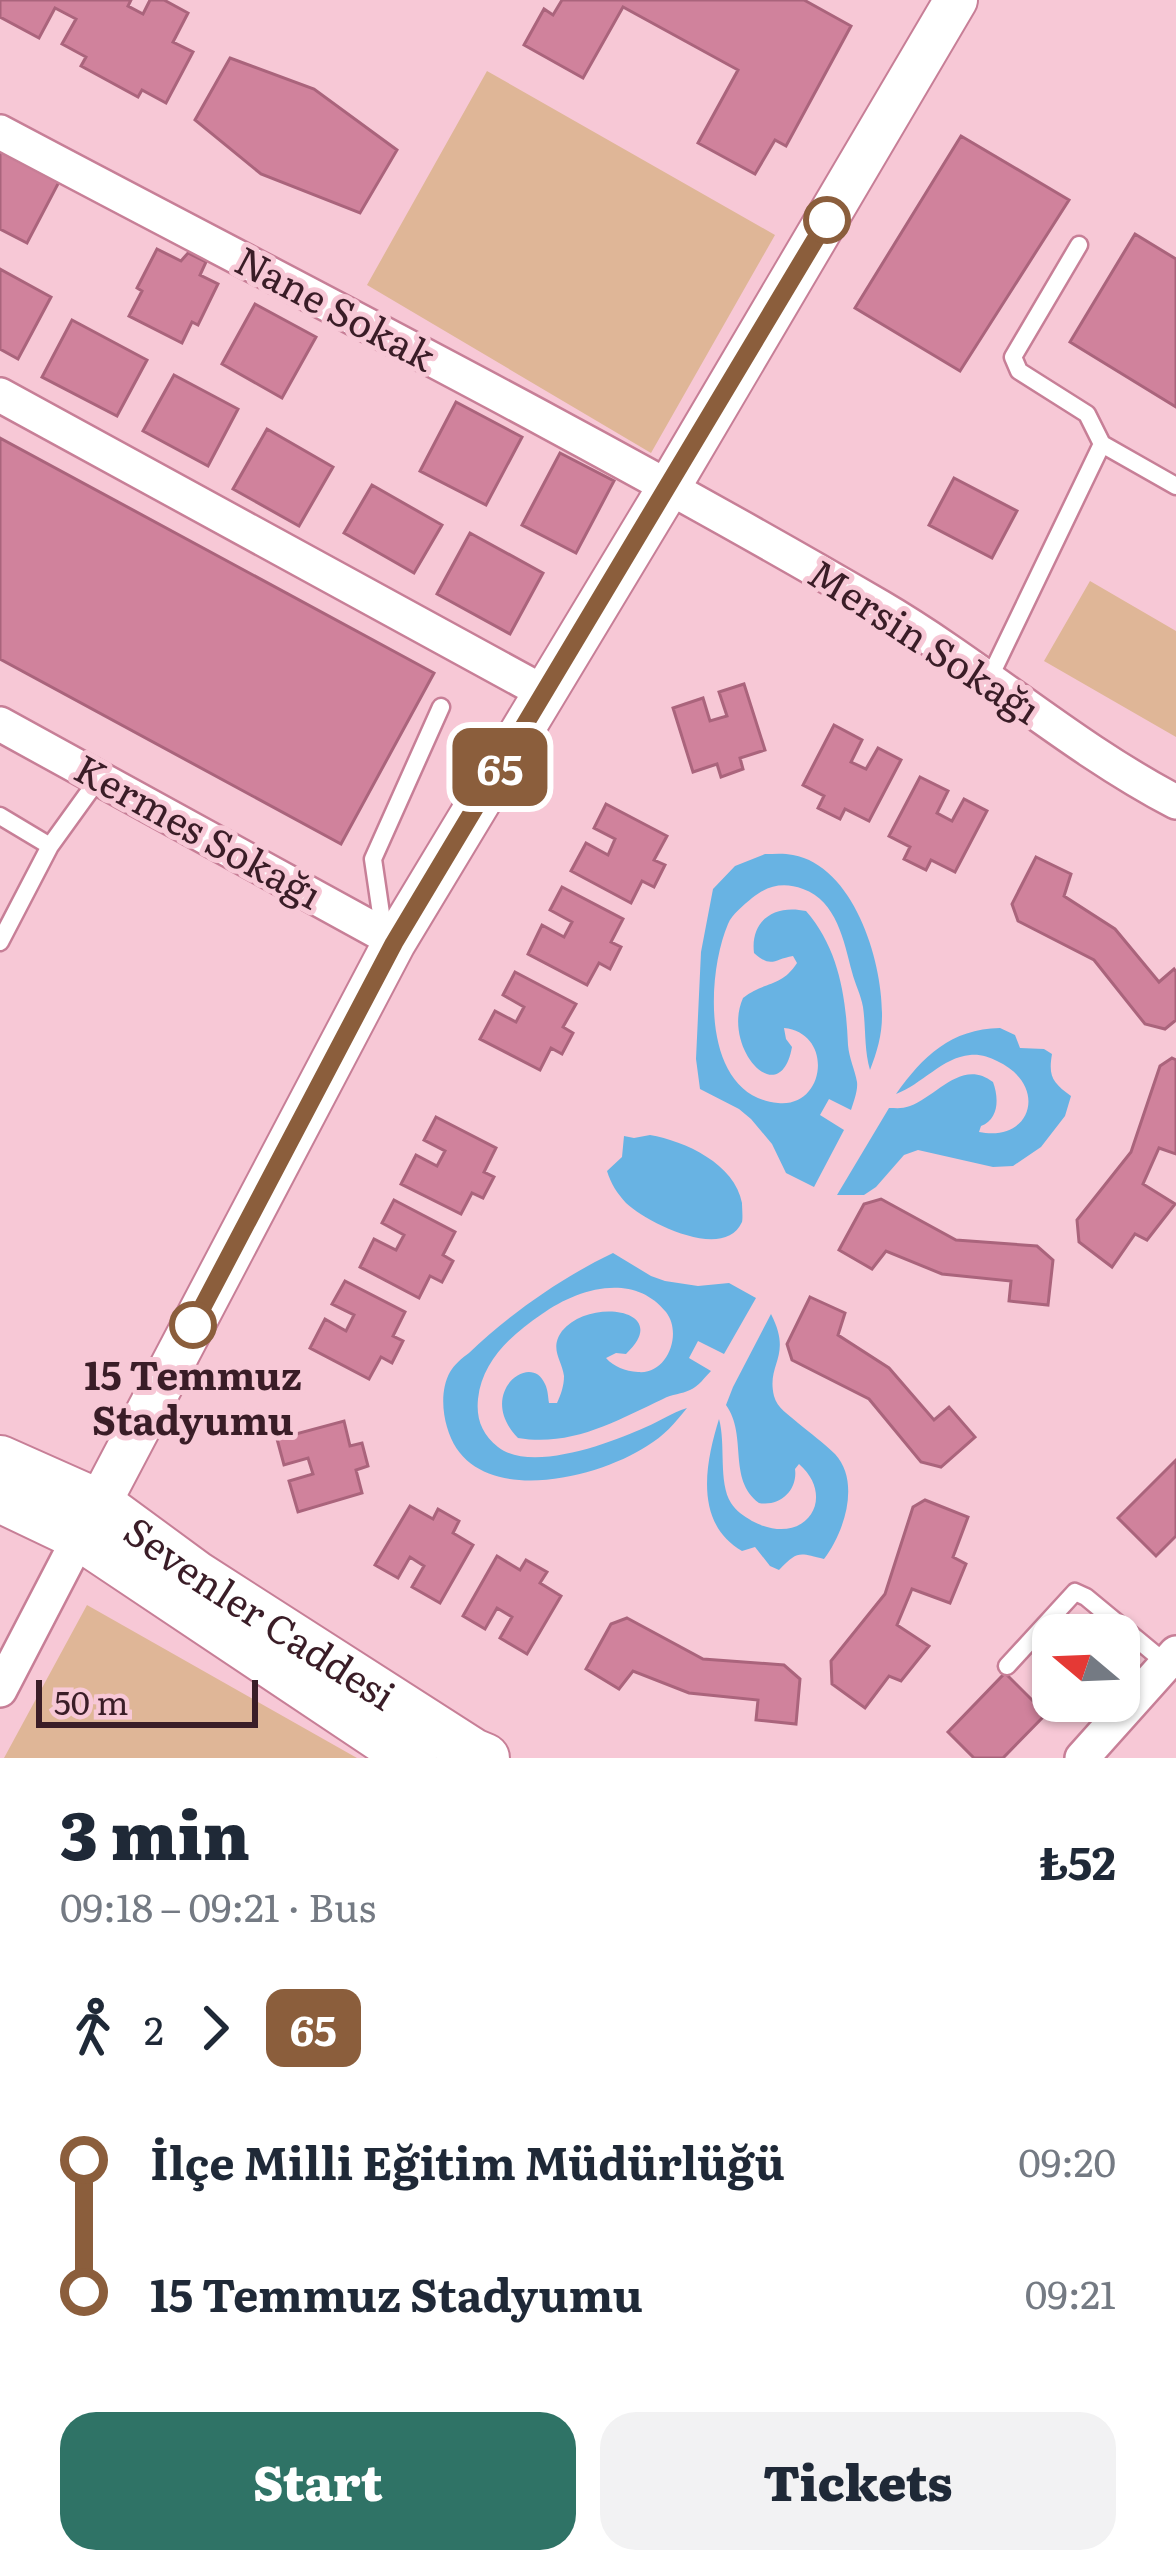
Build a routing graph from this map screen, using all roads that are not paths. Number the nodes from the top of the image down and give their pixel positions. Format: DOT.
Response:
graph roads {
  1 [pos="950,2"];
  2 [pos="0,132"];
  3 [pos="1079,244"];
  4 [pos="0,395"];
  5 [pos="1102,444"];
  6 [pos="1176,486"];
  7 [pos="669,487"];
  8 [pos="988,680"];
  9 [pos="545,693"];
  10 [pos="441,707"];
  11 [pos="0,724"];
  12 [pos="99,778"];
  13 [pos="1176,802"];
  14 [pos="0,816"];
  15 [pos="50,846"];
  16 [pos="389,939"];
  17 [pos="0,942"];
  18 [pos="0,1460"];
  19 [pos="0,1498"];
  20 [pos="89,1520"];
  21 [pos="1173,1663"];
  22 [pos="1007,1666"];
  23 [pos="0,1690"];
  24 [pos="412,1758"];
  25 [pos="485,1758"];
  26 [pos="1082,1758"];
  1 -- 7 [label="street"];
  2 -- 7 [label="street, Nane Sokak"];
  3 -- 5 [label="lane"];
  4 -- 9 [label="street"];
  5 -- 6 [label="lane"];
  5 -- 8 [label="lane"];
  7 -- 8 [label="street, Mersin Sokağı"];
  7 -- 9 [label="street"];
  8 -- 13 [label="street, Mersin Sokağı"];
  9 -- 16 [label="street"];
  10 -- 16 [label="lane"];
  11 -- 12 [label="street, Kermes Sokağı"];
  12 -- 15 [label="lane"];
  12 -- 16 [label="street, Kermes Sokağı"];
  14 -- 15 [label="lane"];
  15 -- 17 [label="lane"];
  16 -- 20 [label="street"];
  18 -- 20 [label="main road, Sevenler Caddesi"];
  19 -- 20 [label="main road, Sevenler Caddesi"];
  20 -- 23 [label="street"];
  20 -- 24 [label="main road, Sevenler Caddesi"];
  20 -- 25 [label="main road, Sevenler Caddesi"];
  21 -- 22 [label="lane"];
  21 -- 26 [label="street"];
}
